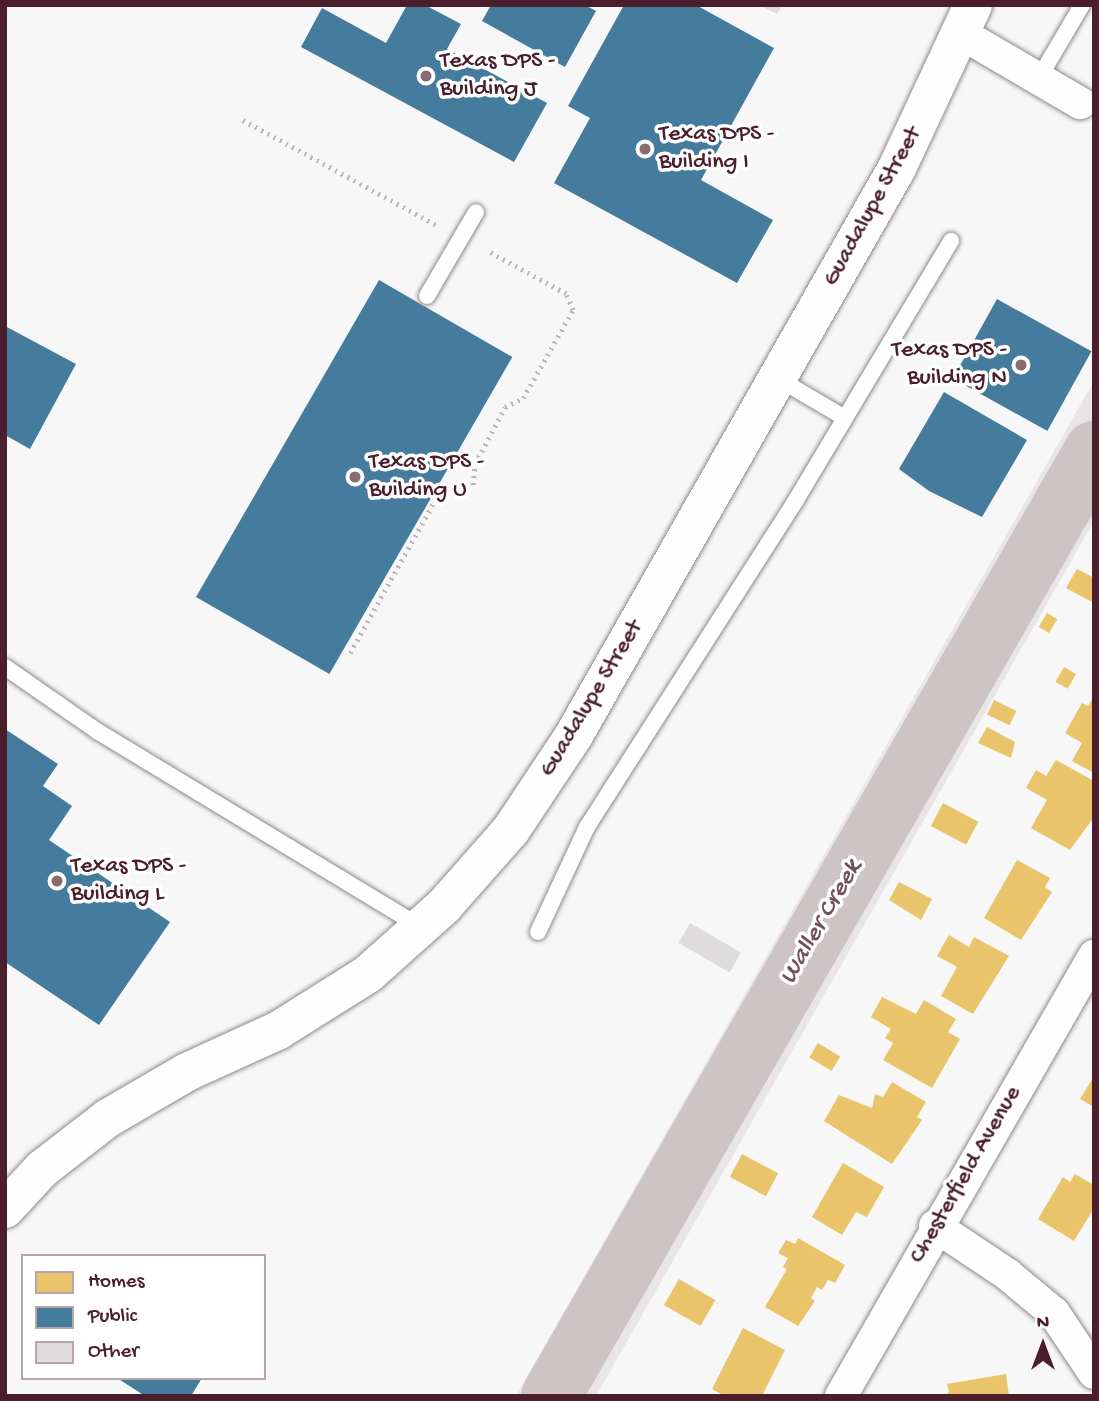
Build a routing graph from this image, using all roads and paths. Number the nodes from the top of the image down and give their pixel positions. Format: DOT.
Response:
graph roads {
  1 [pos="1082,5"];
  2 [pos="967,20"];
  3 [pos="1039,78"];
  4 [pos="1080,103"];
  5 [pos="243,120"];
  6 [pos="476,212"];
  7 [pos="438,226"];
  8 [pos="951,241"];
  9 [pos="487,251"];
  10 [pos="427,296"];
  11 [pos="777,378"];
  12 [pos="845,418"];
  13 [pos="350,653"];
  14 [pos="5,667"];
  15 [pos="420,927"];
  16 [pos="538,932"];
  17 [pos="1094,956"];
  18 [pos="5,1209"];
  19 [pos="934,1226"];
  20 [pos="1094,1373"];
  21 [pos="841,1396"];
  1 -- 3 [label="lane"];
  2 -- 3 [label="street"];
  2 -- 11 [label="street, Guadalupe Street"];
  3 -- 4 [label="street"];
  5 -- 7 [label="path"];
  6 -- 10 [label="lane"];
  8 -- 12 [label="lane"];
  9 -- 13 [label="path"];
  11 -- 12 [label="lane"];
  11 -- 15 [label="street, Guadalupe Street"];
  12 -- 16 [label="lane"];
  14 -- 15 [label="lane"];
  15 -- 18 [label="street, Guadalupe Street"];
  17 -- 19 [label="street, Chesterfield Avenue"];
  19 -- 20 [label="street"];
  19 -- 21 [label="street, Chesterfield Avenue"];
}
